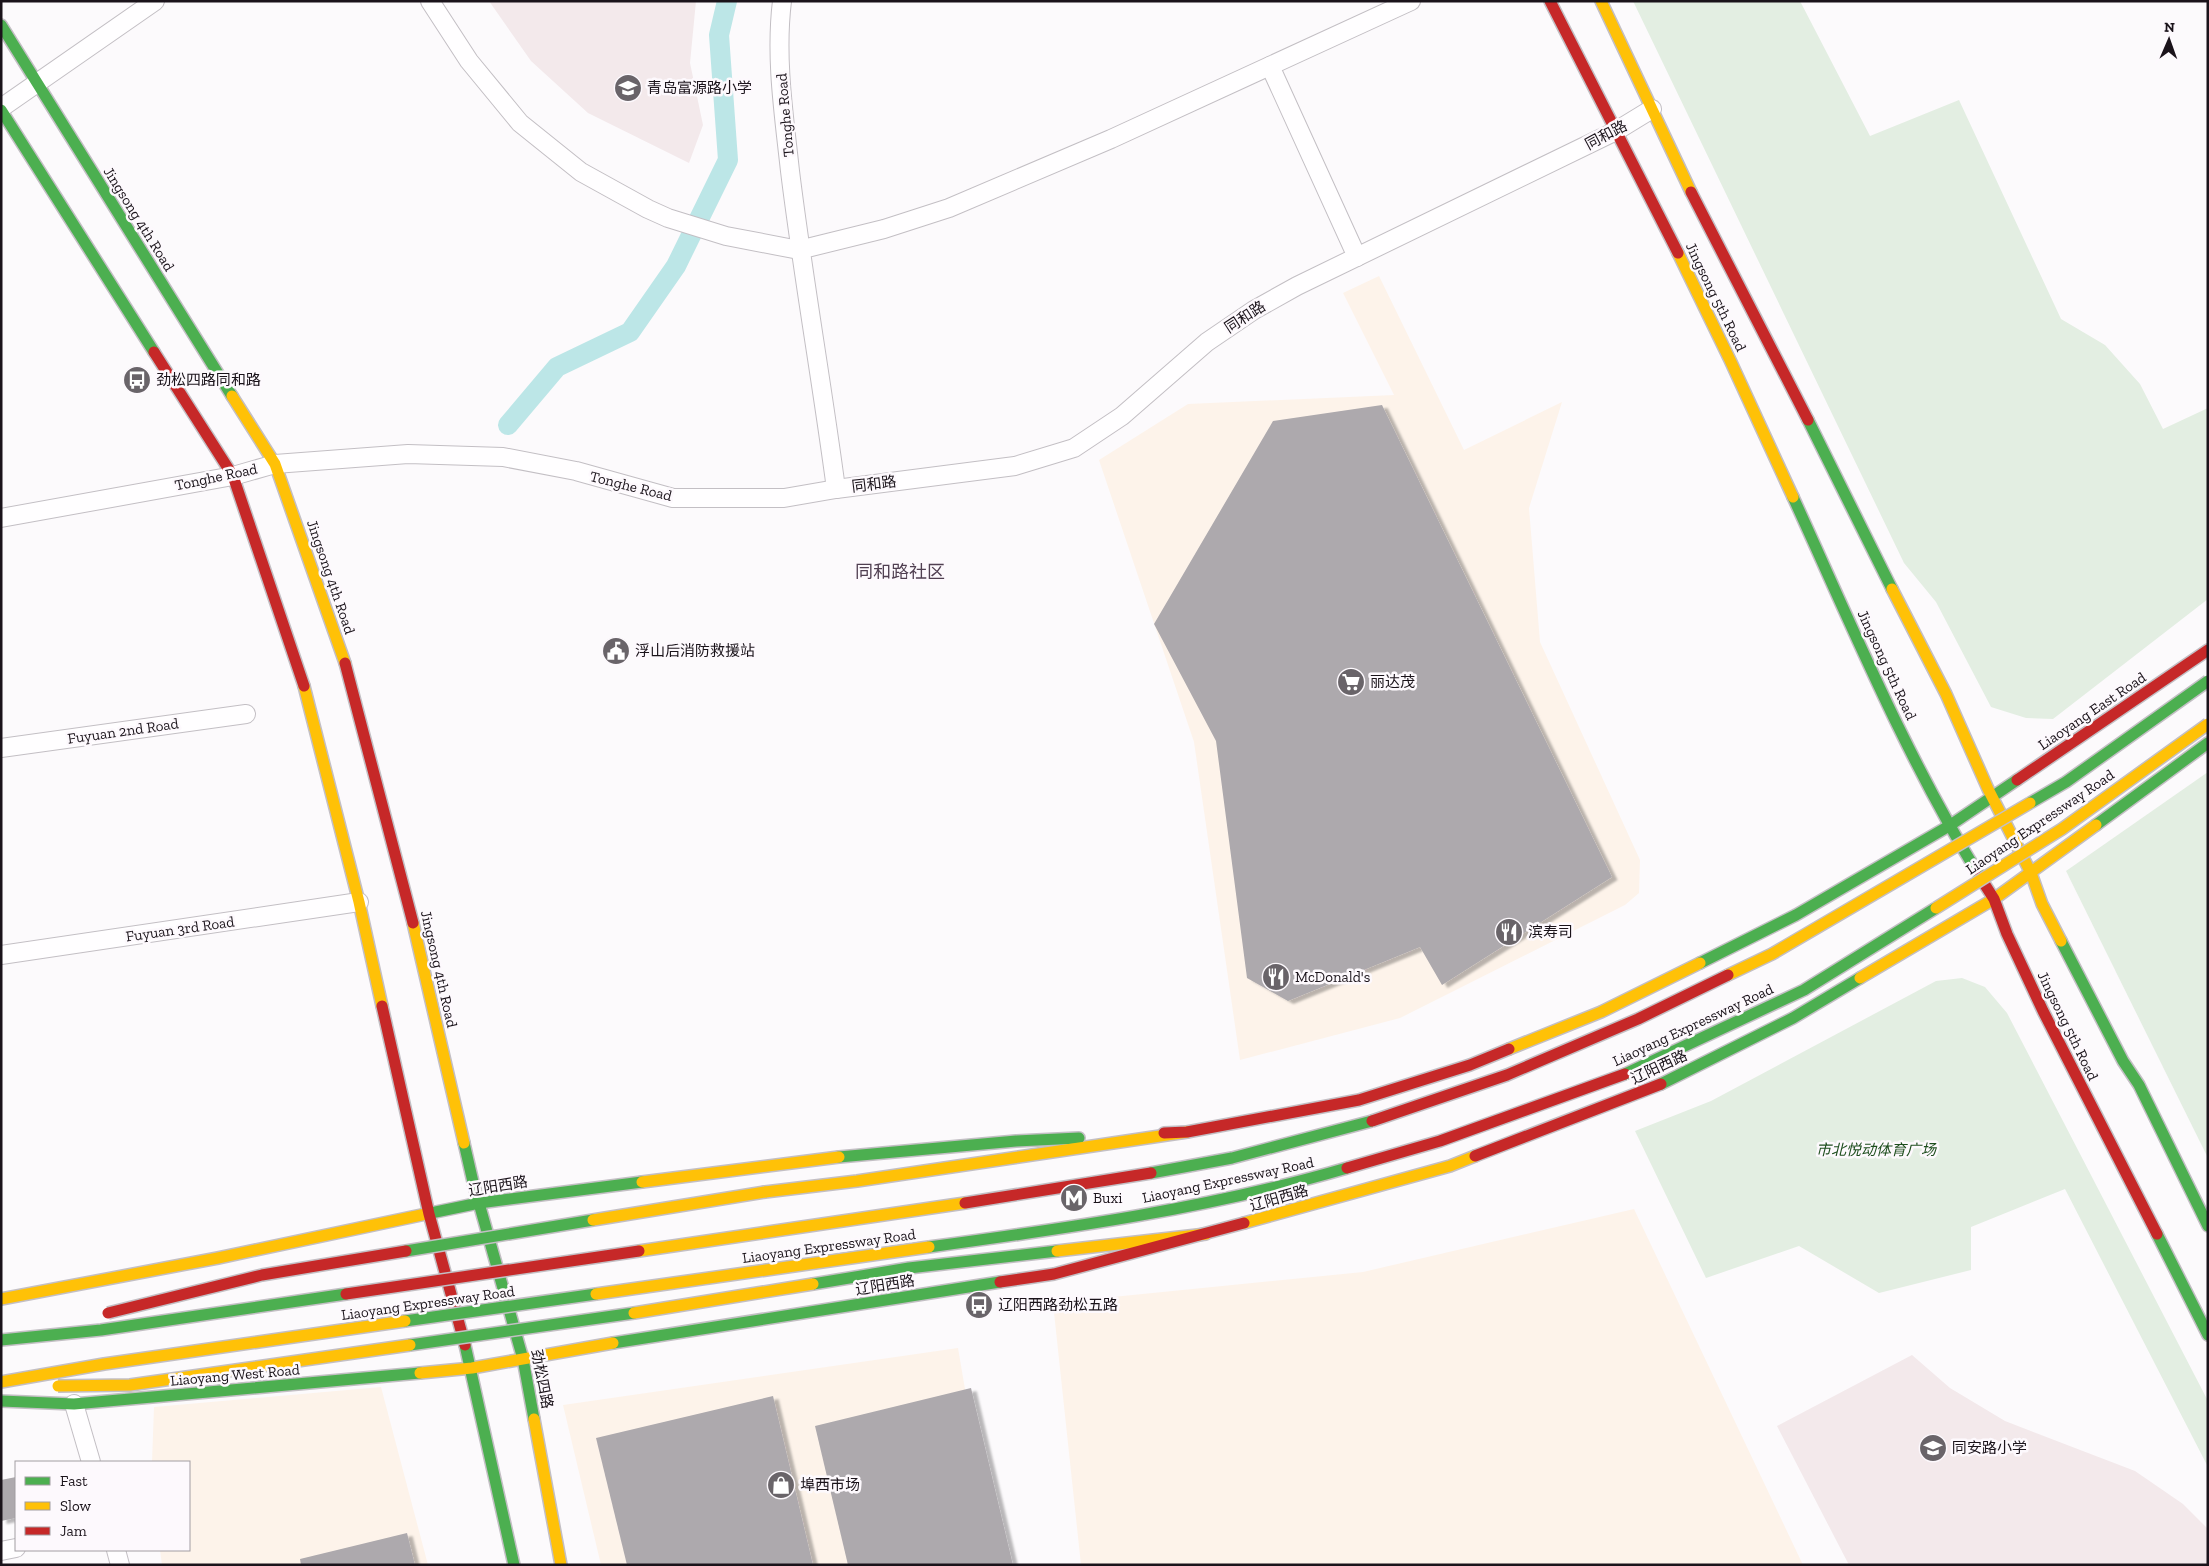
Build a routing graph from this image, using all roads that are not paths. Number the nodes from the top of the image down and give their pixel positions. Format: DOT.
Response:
graph roads {
  1 [pos="156,1"];
  2 [pos="430,1"];
  3 [pos="782,1"];
  4 [pos="1411,1"];
  5 [pos="1550,1"];
  6 [pos="1601,1"];
  7 [pos="1,25"];
  8 [pos="1270,66"];
  9 [pos="37,84"];
  10 [pos="1,109"];
  11 [pos="1652,109"];
  12 [pos="1616,132"];
  13 [pos="799,250"];
  14 [pos="1357,256"];
  15 [pos="275,464"];
  16 [pos="233,476"];
  17 [pos="836,489"];
  18 [pos="1,518"];
  19 [pos="2208,650"];
  20 [pos="2208,681"];
  21 [pos="246,714"];
  22 [pos="2208,724"];
  23 [pos="2208,743"];
  24 [pos="1,748"];
  25 [pos="1994,796"];
  26 [pos="1949,826"];
  27 [pos="2031,874"];
  28 [pos="1994,899"];
  29 [pos="359,902"];
  30 [pos="1,955"];
  31 [pos="1187,1132"];
  32 [pos="479,1203"];
  33 [pos="429,1214"];
  34 [pos="2208,1226"];
  35 [pos="1206,1234"];
  36 [pos="1,1299"];
  37 [pos="95,1316"];
  38 [pos="76,1320"];
  39 [pos="2208,1335"];
  40 [pos="1,1339"];
  41 [pos="523,1359"];
  42 [pos="472,1368"];
  43 [pos="1,1382"];
  44 [pos="1,1387"];
  45 [pos="1,1401"];
  46 [pos="74,1404"];
  47 [pos="91,1461"];
  48 [pos="15,1548"];
  49 [pos="1,1551"];
  50 [pos="116,1551"];
  51 [pos="120,1565"];
  52 [pos="514,1565"];
  53 [pos="561,1565"];
  1 -- 9 [label="street"];
  2 -- 13 [label="street"];
  3 -- 13 [label="street, Tonghe Road"];
  4 -- 8 [label="street"];
  5 -- 12 [label="main road, Jingsong 5th Road"];
  6 -- 11 [label="main road, Jingsong 5th Road"];
  7 -- 9 [label="main road, Jingsong 4th Road"];
  8 -- 13 [label="street"];
  8 -- 14 [label="street"];
  9 -- 10 [label="street"];
  9 -- 15 [label="main road, Jingsong 4th Road"];
  10 -- 16 [label="main road"];
  11 -- 12 [label="street, 同和路"];
  11 -- 25 [label="main road, Jingsong 5th Road"];
  12 -- 14 [label="street, 同和路"];
  12 -- 26 [label="main road, Jingsong 5th Road"];
  13 -- 17 [label="street, Tonghe Road"];
  14 -- 17 [label="street, 同和路"];
  15 -- 16 [label="street, Tonghe Road"];
  15 -- 17 [label="street, Tonghe Road"];
  15 -- 32 [label="main road, Jingsong 4th Road"];
  16 -- 18 [label="street, Tonghe Road"];
  16 -- 29 [label="main road"];
  19 -- 25 [label="main road, Liaoyang East Road"];
  20 -- 40 [label="main road, Liaoyang Expressway Road, bridge"];
  21 -- 24 [label="street, Fuyuan 2nd Road"];
  22 -- 43 [label="main road, Liaoyang Expressway Road, bridge"];
  23 -- 27 [label="main road"];
  25 -- 26 [label="main road, 辽阳西路"];
  25 -- 27 [label="main road, Jingsong 5th Road"];
  26 -- 28 [label="main road, Jingsong 5th Road"];
  26 -- 31 [label="main road, 辽阳西路"];
  27 -- 28 [label="main road, 辽阳西路"];
  27 -- 34 [label="main road, Jingsong 5th Road"];
  28 -- 35 [label="main road, 辽阳西路"];
  28 -- 39 [label="main road, Jingsong 5th Road"];
  29 -- 30 [label="street, Fuyuan 3rd Road"];
  29 -- 33 [label="main road"];
  31 -- 32 [label="main road, 辽阳西路"];
  31 -- 37 [label="main road, bridge"];
  32 -- 33 [label="main road, 辽阳西路"];
  32 -- 41 [label="main road, 劲松四路"];
  33 -- 36 [label="main road"];
  33 -- 42 [label="main road"];
  35 -- 41 [label="main road, 辽阳西路"];
  35 -- 44 [label="main road, bridge"];
  38 -- 40 [label="main road, bridge"];
  41 -- 42 [label="main road, 辽阳西路"];
  41 -- 53 [label="main road, 劲松四路"];
  42 -- 46 [label="main road, Liaoyang West Road"];
  42 -- 52 [label="main road"];
  45 -- 46 [label="main road, Liaoyang West Road"];
  46 -- 47 [label="street"];
  48 -- 49 [label="street"];
  50 -- 51 [label="street"];
}
